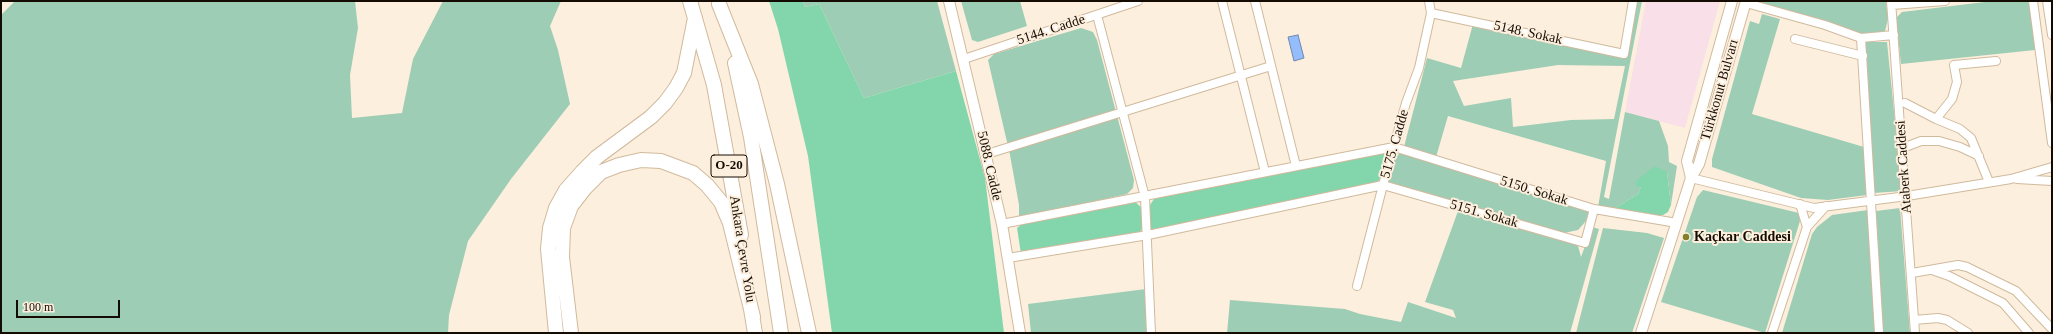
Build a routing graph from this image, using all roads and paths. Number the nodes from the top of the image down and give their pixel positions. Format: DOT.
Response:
graph roads {
  1 [pos="690,1"];
  2 [pos="950,1"];
  3 [pos="1138,1"];
  4 [pos="1222,1"];
  5 [pos="1255,1"];
  6 [pos="1429,1"];
  7 [pos="1633,1"];
  8 [pos="1732,1"];
  9 [pos="1945,1"];
  10 [pos="2033,1"];
  11 [pos="2047,1"];
  12 [pos="719,2"];
  13 [pos="1746,2"];
  14 [pos="1891,3"];
  15 [pos="1431,12"];
  16 [pos="1097,15"];
  17 [pos="695,18"];
  18 [pos="1894,35"];
  19 [pos="2052,35"];
  20 [pos="1861,38"];
  21 [pos="1795,39"];
  22 [pos="1862,56"];
  23 [pos="964,59"];
  24 [pos="1996,61"];
  25 [pos="1271,66"];
  26 [pos="1240,74"];
  27 [pos="1905,103"];
  28 [pos="1122,112"];
  29 [pos="1936,119"];
  30 [pos="2052,143"];
  31 [pos="1908,146"];
  32 [pos="1394,147"];
  33 [pos="987,154"];
  34 [pos="1979,156"];
  35 [pos="1296,166"];
  36 [pos="2052,167"];
  37 [pos="1265,172"];
  38 [pos="1691,178"];
  39 [pos="2011,179"];
  40 [pos="2052,181"];
  41 [pos="1989,182"];
  42 [pos="1383,185"];
  43 [pos="1907,196"];
  44 [pos="1145,197"];
  45 [pos="1872,201"];
  46 [pos="1800,204"];
  47 [pos="1826,206"];
  48 [pos="1594,209"];
  49 [pos="1678,223"];
  50 [pos="1002,224"];
  51 [pos="1807,227"];
  52 [pos="1148,235"];
  53 [pos="1008,258"];
  54 [pos="1932,270"];
  55 [pos="1912,273"];
  56 [pos="1357,286"];
  57 [pos="753,317"];
  58 [pos="1914,320"];
  59 [pos="2052,329"];
  60 [pos="556,333"];
  61 [pos="571,333"];
  62 [pos="755,333"];
  63 [pos="782,333"];
  64 [pos="809,333"];
  65 [pos="1020,333"];
  66 [pos="1151,333"];
  67 [pos="1641,333"];
  68 [pos="1772,333"];
  69 [pos="1879,333"];
  70 [pos="1915,333"];
  71 [pos="1968,333"];
  72 [pos="2030,333"];
  1 -- 17 [label="highway, Ankara Çevre Yolu / O-20"];
  2 -- 23 [label="street, 5088. Cadde"];
  3 -- 16 [label="street, 5144. Cadde"];
  4 -- 26 [label="street"];
  5 -- 25 [label="street"];
  6 -- 15 [label="street, 5175. Cadde"];
  7 -- 15 [label="street, 5148. Sokak"];
  8 -- 38 [label="street, Türkkonut Bulvarı"];
  9 -- 14 [label="street"];
  10 -- 30 [label="street"];
  11 -- 19 [label="street"];
  12 -- 63 [label="highway, Ankara Çevre Yolu / O-20"];
  12 -- 64 [label="highway"];
  13 -- 20 [label="street"];
  13 -- 38 [label="street, Türkkonut Bulvarı"];
  14 -- 18 [label="street, Ataberk Caddesi"];
  15 -- 32 [label="street, 5175. Cadde"];
  16 -- 23 [label="street, 5144. Cadde"];
  16 -- 28 [label="street"];
  17 -- 57 [label="highway, Ankara Çevre Yolu / O-20"];
  17 -- 60 [label="highway"];
  18 -- 20 [label="street"];
  18 -- 43 [label="street, Ataberk Caddesi"];
  20 -- 22 [label="street"];
  21 -- 22 [label="street"];
  22 -- 45 [label="street"];
  23 -- 33 [label="street, 5088. Cadde"];
  24 -- 29 [label="street"];
  25 -- 26 [label="street"];
  25 -- 35 [label="street"];
  26 -- 28 [label="street"];
  26 -- 37 [label="street"];
  27 -- 29 [label="street"];
  28 -- 33 [label="street"];
  28 -- 44 [label="street"];
  29 -- 34 [label="street"];
  31 -- 34 [label="street"];
  32 -- 35 [label="street"];
  32 -- 42 [label="street, 5175. Cadde"];
  32 -- 48 [label="street, 5150. Sokak"];
  33 -- 50 [label="street, 5088. Cadde"];
  34 -- 41 [label="street"];
  35 -- 37 [label="street"];
  36 -- 39 [label="street"];
  37 -- 44 [label="street"];
  38 -- 46 [label="street"];
  38 -- 49 [label="street, Türkkonut Bulvarı"];
  39 -- 40 [label="street"];
  39 -- 41 [label="street"];
  41 -- 43 [label="street"];
  42 -- 48 [label="street, 5151. Sokak"];
  42 -- 52 [label="street"];
  42 -- 56 [label="street, 5175. Cadde"];
  43 -- 45 [label="street"];
  43 -- 55 [label="street, Ataberk Caddesi"];
  44 -- 50 [label="street"];
  44 -- 52 [label="street"];
  45 -- 47 [label="street"];
  45 -- 69 [label="street"];
  46 -- 47 [label="street"];
  46 -- 51 [label="street"];
  47 -- 51 [label="street"];
  48 -- 49 [label="street, 5150. Sokak"];
  49 -- 67 [label="street, Türkkonut Bulvarı"];
  50 -- 53 [label="street, 5088. Cadde"];
  51 -- 68 [label="street"];
  52 -- 53 [label="street"];
  52 -- 66 [label="street"];
  53 -- 65 [label="street, 5088. Cadde"];
  54 -- 55 [label="street"];
  54 -- 59 [label="street"];
  54 -- 72 [label="street"];
  55 -- 58 [label="street, Ataberk Caddesi"];
  57 -- 61 [label="highway"];
  57 -- 62 [label="highway, Ankara Çevre Yolu / O-20"];
  58 -- 70 [label="street, Ataberk Caddesi"];
  58 -- 71 [label="street"];
}
